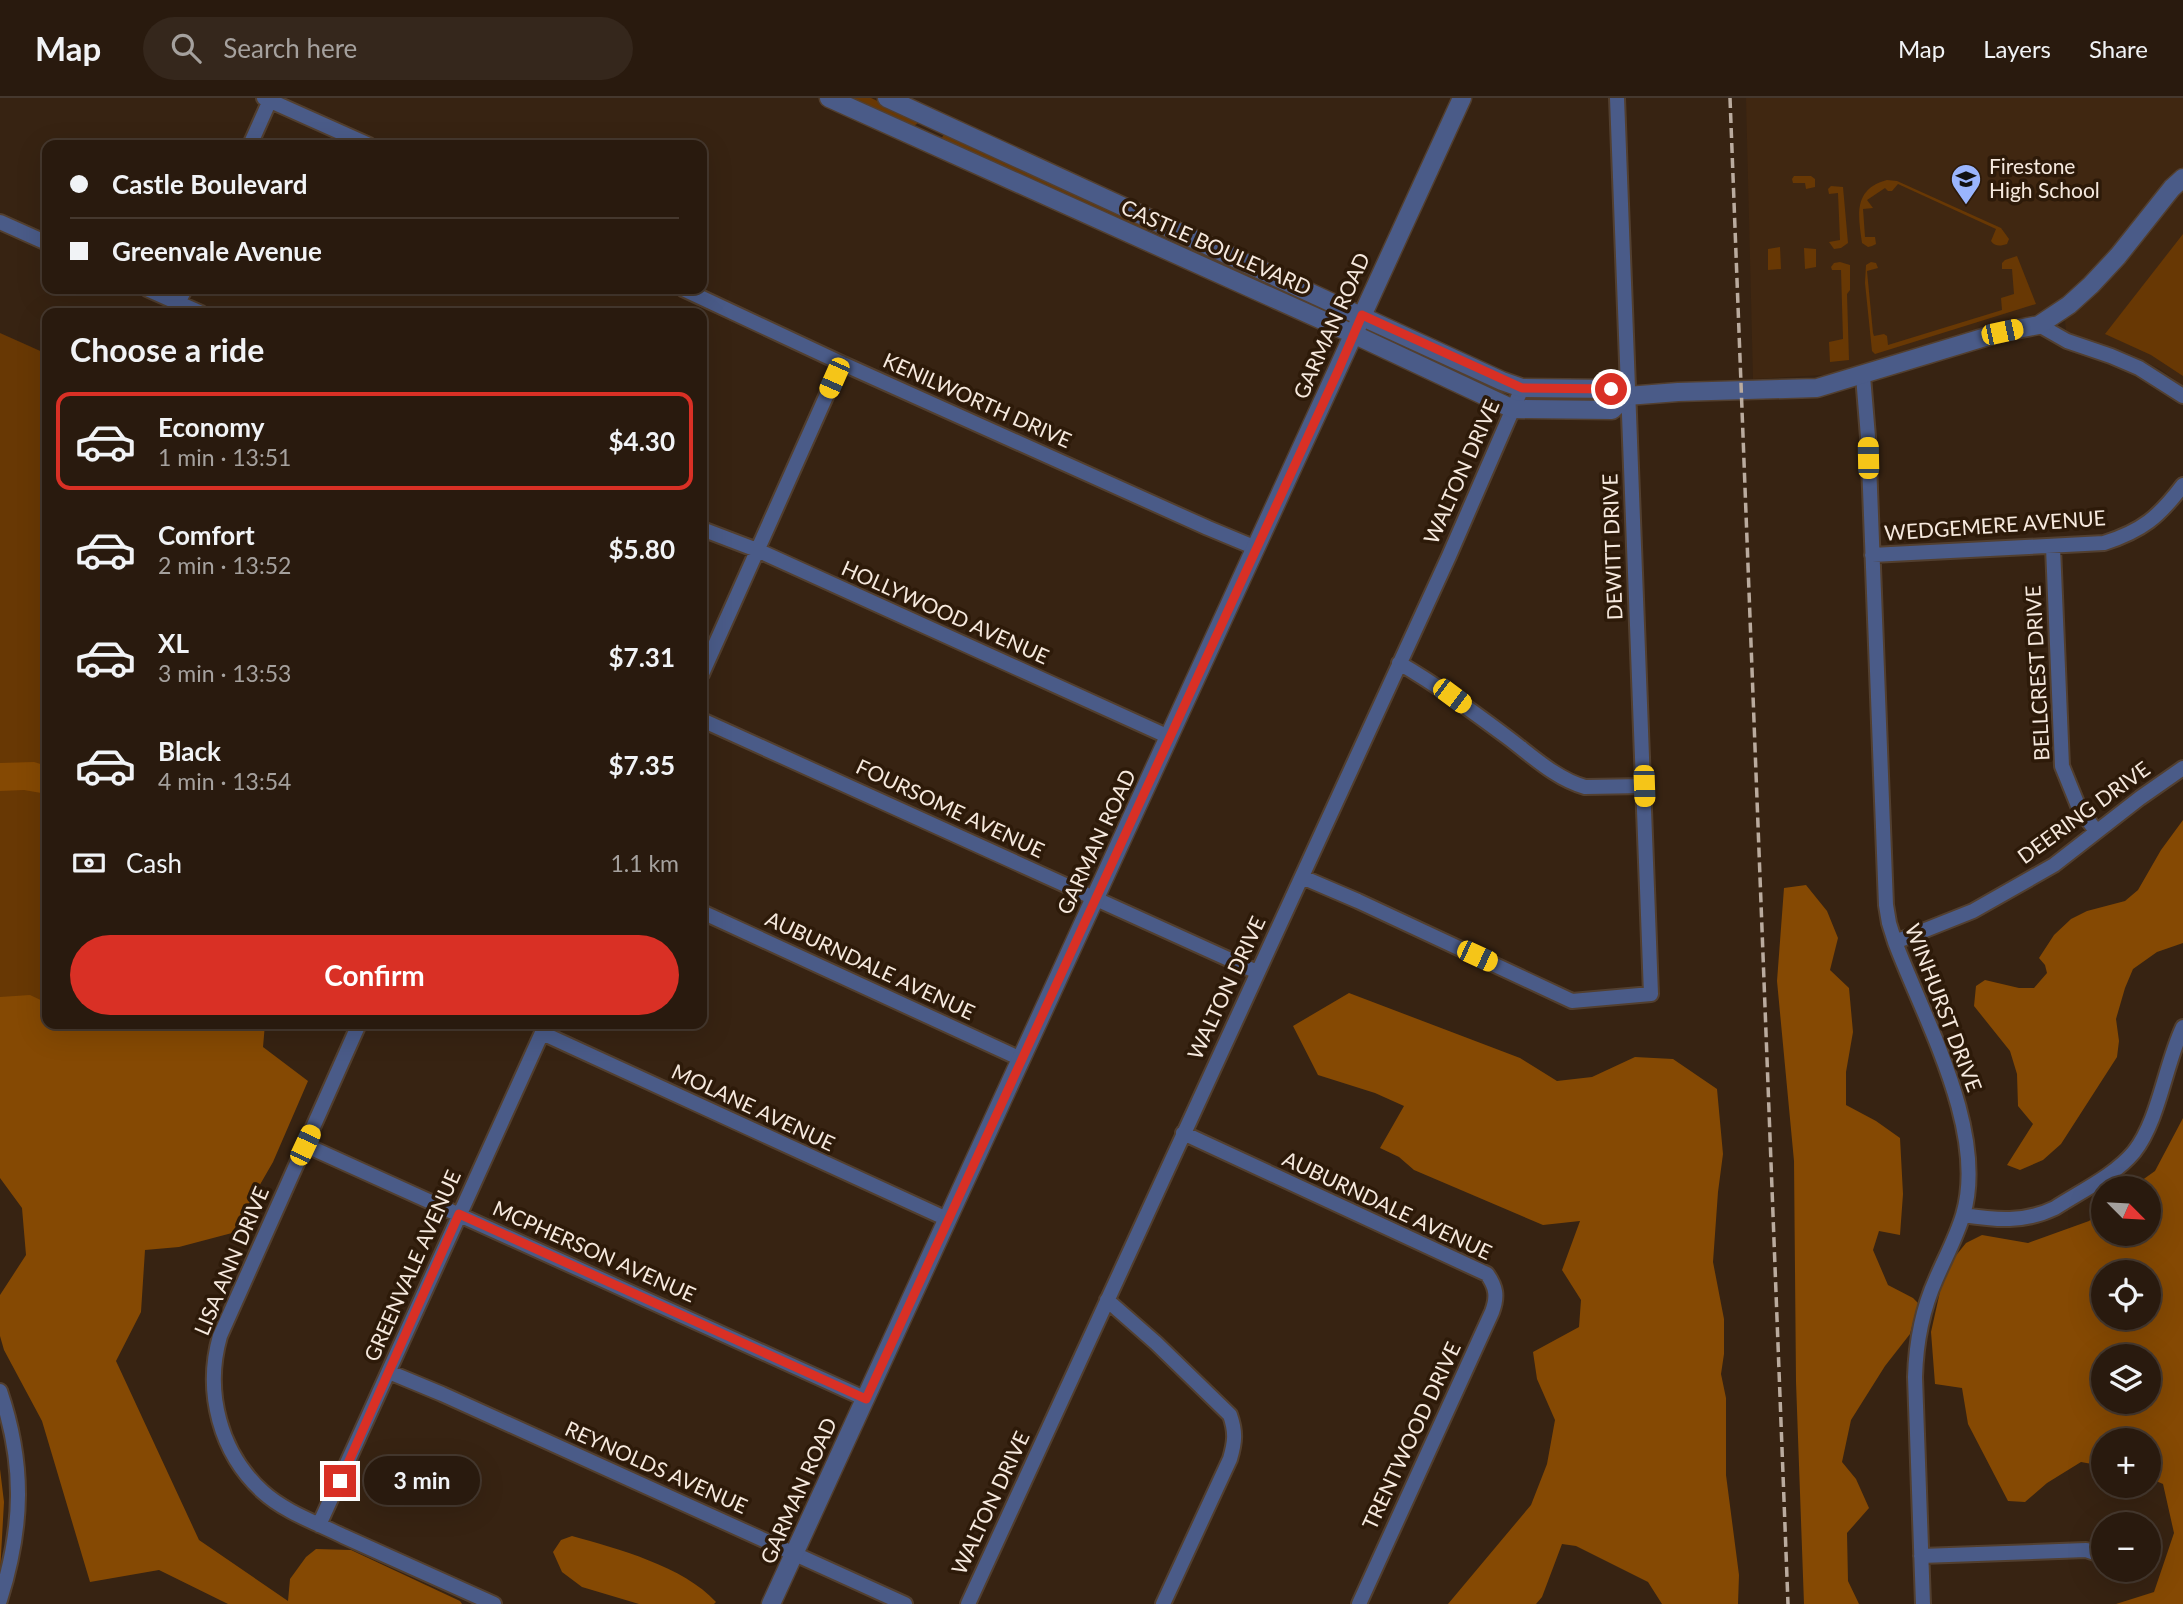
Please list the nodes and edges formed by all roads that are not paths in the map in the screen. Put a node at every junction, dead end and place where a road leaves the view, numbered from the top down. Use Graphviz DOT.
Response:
graph roads {
  1 [pos="829,98"];
  2 [pos="887,98"];
  3 [pos="1616,98"];
  4 [pos="268,99"];
  5 [pos="1459,99"];
  6 [pos="936,120"];
  7 [pos="252,140"];
  8 [pos="358,140"];
  9 [pos="926,142"];
  10 [pos="2183,178"];
  11 [pos="0,222"];
  12 [pos="1170,228"];
  13 [pos="42,241"];
  14 [pos="1161,248"];
  15 [pos="158,294"];
  16 [pos="182,294"];
  17 [pos="694,294"];
  18 [pos="178,303"];
  19 [pos="190,308"];
  20 [pos="1362,315"];
  21 [pos="2039,325"];
  22 [pos="1353,334"];
  23 [pos="841,363"];
  24 [pos="1863,376"];
  25 [pos="1522,388"];
  26 [pos="1627,396"];
  27 [pos="2183,396"];
  28 [pos="1513,409"];
  29 [pos="2183,485"];
  30 [pos="707,530"];
  31 [pos="2053,547"];
  32 [pos="1256,548"];
  33 [pos="757,550"];
  34 [pos="1872,555"];
  35 [pos="707,663"];
  36 [pos="1399,663"];
  37 [pos="707,722"];
  38 [pos="1169,737"];
  39 [pos="2183,768"];
  40 [pos="1644,786"];
  41 [pos="2096,831"];
  42 [pos="1302,877"];
  43 [pos="1096,898"];
  44 [pos="707,914"];
  45 [pos="1895,942"];
  46 [pos="1257,972"];
  47 [pos="2183,1027"];
  48 [pos="357,1029"];
  49 [pos="544,1029"];
  50 [pos="1021,1059"];
  51 [pos="1182,1133"];
  52 [pos="305,1145"];
  53 [pos="459,1214"];
  54 [pos="1963,1215"];
  55 [pos="947,1219"];
  56 [pos="1494,1285"];
  57 [pos="1107,1300"];
  58 [pos="389,1372"];
  59 [pos="0,1391"];
  60 [pos="866,1399"];
  61 [pos="319,1525"];
  62 [pos="2091,1552"];
  63 [pos="796,1553"];
  64 [pos="1921,1556"];
  65 [pos="0,1600"];
  66 [pos="494,1604"];
  67 [pos="771,1604"];
  68 [pos="905,1604"];
  69 [pos="968,1604"];
  70 [pos="1163,1604"];
  71 [pos="1359,1604"];
  72 [pos="1923,1604"];
  1 -- 9 [label="street, CASTLE BOULEVARD"];
  2 -- 6 [label="street, CASTLE BOULEVARD"];
  3 -- 26 [label="street, DEWITT DRIVE"];
  4 -- 7 [label="street"];
  4 -- 8 [label="street"];
  5 -- 20 [label="street, GARMAN ROAD"];
  6 -- 9 [label="street"];
  6 -- 12 [label="street, CASTLE BOULEVARD"];
  9 -- 14 [label="street, CASTLE BOULEVARD"];
  10 -- 21 [label="street"];
  11 -- 13 [label="street"];
  12 -- 14 [label="street"];
  12 -- 20 [label="street, CASTLE BOULEVARD"];
  14 -- 22 [label="street, CASTLE BOULEVARD"];
  15 -- 18 [label="street"];
  16 -- 18 [label="street"];
  17 -- 23 [label="street, KENILWORTH DRIVE"];
  18 -- 19 [label="street"];
  20 -- 22 [label="street, GARMAN ROAD"];
  20 -- 25 [label="street, CASTLE BOULEVARD"];
  21 -- 24 [label="street, CASTLE BOULEVARD"];
  21 -- 27 [label="street"];
  22 -- 28 [label="street, CASTLE BOULEVARD"];
  22 -- 32 [label="street, GARMAN ROAD"];
  23 -- 32 [label="street, KENILWORTH DRIVE"];
  23 -- 33 [label="street"];
  24 -- 26 [label="street, CASTLE BOULEVARD"];
  24 -- 34 [label="street, WINHURST DRIVE"];
  25 -- 26 [label="street, CASTLE BOULEVARD"];
  25 -- 28 [label="street, WALTON DRIVE"];
  26 -- 28 [label="street, CASTLE BOULEVARD"];
  26 -- 40 [label="street, DEWITT DRIVE"];
  28 -- 36 [label="street, WALTON DRIVE"];
  29 -- 31 [label="street, WEDGEMERE AVENUE"];
  30 -- 33 [label="street, HOLLYWOOD AVENUE"];
  31 -- 34 [label="street, WEDGEMERE AVENUE"];
  31 -- 41 [label="street, BELLCREST DRIVE"];
  32 -- 38 [label="street, GARMAN ROAD"];
  33 -- 35 [label="street"];
  33 -- 38 [label="street, HOLLYWOOD AVENUE"];
  34 -- 45 [label="street, WINHURST DRIVE"];
  36 -- 40 [label="street"];
  36 -- 42 [label="street, WALTON DRIVE"];
  37 -- 43 [label="street, FOURSOME AVENUE"];
  38 -- 43 [label="street, GARMAN ROAD"];
  39 -- 41 [label="street, DEERING DRIVE"];
  40 -- 42 [label="street, DEWITT DRIVE"];
  41 -- 45 [label="street, DEERING DRIVE"];
  42 -- 46 [label="street, WALTON DRIVE"];
  43 -- 46 [label="street, FOURSOME AVENUE"];
  43 -- 50 [label="street, GARMAN ROAD"];
  44 -- 50 [label="street, AUBURNDALE AVENUE"];
  45 -- 54 [label="street, WINHURST DRIVE"];
  46 -- 51 [label="street, WALTON DRIVE"];
  47 -- 54 [label="street"];
  48 -- 52 [label="street, LISA ANN DRIVE"];
  49 -- 53 [label="street, GREENVALE AVENUE"];
  49 -- 55 [label="street, MOLANE AVENUE"];
  50 -- 55 [label="street, GARMAN ROAD"];
  51 -- 56 [label="street, AUBURNDALE AVENUE"];
  51 -- 57 [label="street, WALTON DRIVE"];
  52 -- 53 [label="street, MCPHERSON AVENUE"];
  52 -- 61 [label="street, LISA ANN DRIVE"];
  53 -- 58 [label="street, GREENVALE AVENUE"];
  53 -- 60 [label="street, MCPHERSON AVENUE"];
  54 -- 64 [label="street, WINHURST DRIVE"];
  55 -- 60 [label="street, GARMAN ROAD"];
  56 -- 71 [label="street, TRENTWOOD DRIVE"];
  57 -- 69 [label="street, WALTON DRIVE"];
  57 -- 70 [label="street"];
  58 -- 61 [label="street, GREENVALE AVENUE"];
  58 -- 63 [label="street, REYNOLDS AVENUE"];
  59 -- 65 [label="street"];
  60 -- 63 [label="street, GARMAN ROAD"];
  61 -- 66 [label="street, LISA ANN DRIVE"];
  62 -- 64 [label="street"];
  63 -- 67 [label="street, GARMAN ROAD"];
  63 -- 68 [label="street, REYNOLDS AVENUE"];
  64 -- 72 [label="street, WINHURST DRIVE"];
}
